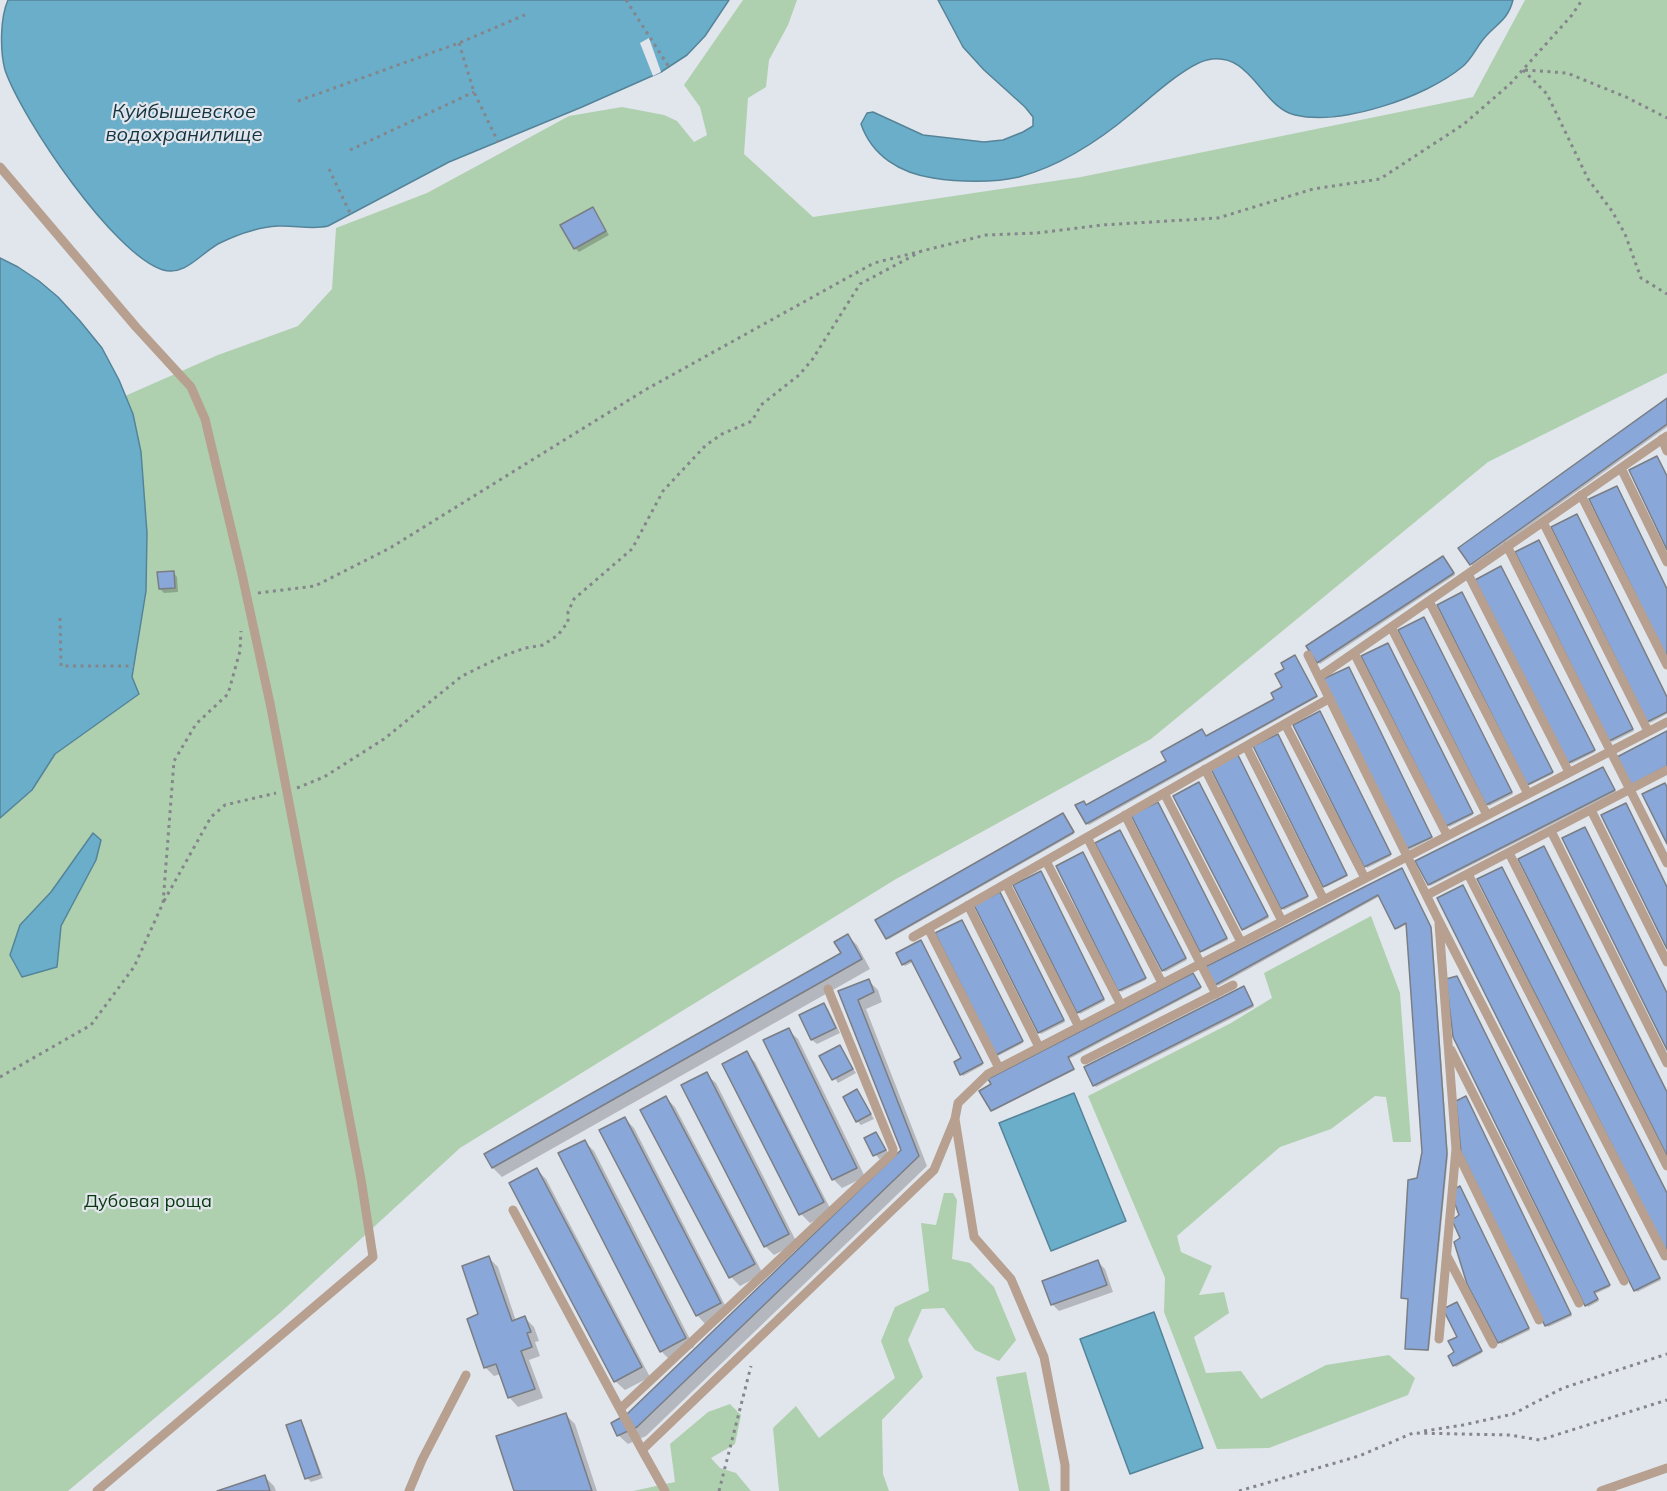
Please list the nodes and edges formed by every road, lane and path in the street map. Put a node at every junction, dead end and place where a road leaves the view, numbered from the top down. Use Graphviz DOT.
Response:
graph roads {
  1 [pos="626,0"];
  2 [pos="1582,0"];
  3 [pos="527,14"];
  4 [pos="459,43"];
  5 [pos="669,67"];
  6 [pos="1523,70"];
  7 [pos="474,93"];
  8 [pos="298,101"];
  9 [pos="1667,118"];
  10 [pos="498,142"];
  11 [pos="350,150"];
  12 [pos="0,167"];
  13 [pos="328,169"];
  14 [pos="351,215"];
  15 [pos="925,249"];
  16 [pos="1667,294"];
  17 [pos="1664,437"];
  18 [pos="1667,451"];
  19 [pos="1621,468"];
  20 [pos="1581,495"];
  21 [pos="1542,522"];
  22 [pos="1507,546"];
  23 [pos="1667,562"];
  24 [pos="1468,574"];
  25 [pos="247,595"];
  26 [pos="1429,601"];
  27 [pos="60,618"];
  28 [pos="1391,627"];
  29 [pos="241,628"];
  30 [pos="1354,653"];
  31 [pos="1308,655"];
  32 [pos="1667,664"];
  33 [pos="134,666"];
  34 [pos="1319,677"];
  35 [pos="1329,698"];
  36 [pos="1667,722"];
  37 [pos="1285,724"];
  38 [pos="1648,731"];
  39 [pos="1246,746"];
  40 [pos="1610,752"];
  41 [pos="1205,769"];
  42 [pos="1667,770"];
  43 [pos="1569,772"];
  44 [pos="1629,790"];
  45 [pos="287,792"];
  46 [pos="1164,793"];
  47 [pos="1527,794"];
  48 [pos="1591,810"];
  49 [pos="1125,815"];
  50 [pos="1487,815"];
  51 [pos="1551,831"];
  52 [pos="1447,835"];
  53 [pos="1087,837"];
  54 [pos="1509,853"];
  55 [pos="1408,856"];
  56 [pos="1046,861"];
  57 [pos="1667,863"];
  58 [pos="1468,874"];
  59 [pos="1365,878"];
  60 [pos="1006,884"];
  61 [pos="1427,895"];
  62 [pos="1324,900"];
  63 [pos="163,903"];
  64 [pos="968,905"];
  65 [pos="1438,919"];
  66 [pos="1282,921"];
  67 [pos="928,928"];
  68 [pos="913,936"];
  69 [pos="1241,942"];
  70 [pos="1667,962"];
  71 [pos="1201,963"];
  72 [pos="1162,983"];
  73 [pos="1233,985"];
  74 [pos="828,989"];
  75 [pos="1216,994"];
  76 [pos="1121,1005"];
  77 [pos="1079,1027"];
  78 [pos="1448,1045"];
  79 [pos="1039,1047"];
  80 [pos="1085,1060"];
  81 [pos="1667,1063"];
  82 [pos="999,1068"];
  83 [pos="0,1077"];
  84 [pos="956,1119"];
  85 [pos="1456,1149"];
  86 [pos="1667,1166"];
  87 [pos="513,1210"];
  88 [pos="1446,1255"];
  89 [pos="1665,1257"];
  90 [pos="1624,1281"];
  91 [pos="1580,1303"];
  92 [pos="1539,1320"];
  93 [pos="1439,1339"];
  94 [pos="1494,1344"];
  95 [pos="1667,1354"];
  96 [pos="751,1366"];
  97 [pos="466,1375"];
  98 [pos="1667,1400"];
  99 [pos="620,1409"];
  100 [pos="1413,1433"];
  101 [pos="642,1450"];
  102 [pos="1667,1468"];
  103 [pos="97,1491"];
  104 [pos="409,1491"];
  105 [pos="665,1491"];
  106 [pos="719,1491"];
  107 [pos="1065,1491"];
  108 [pos="1239,1491"];
  109 [pos="1601,1491"];
  1 -- 5 [label="path"];
  2 -- 6 [label="path"];
  3 -- 4 [label="path"];
  4 -- 7 [label="path"];
  4 -- 8 [label="path"];
  6 -- 9 [label="path"];
  6 -- 15 [label="path"];
  6 -- 16 [label="path"];
  7 -- 10 [label="path"];
  7 -- 11 [label="path"];
  12 -- 25 [label="lane"];
  13 -- 14 [label="path"];
  15 -- 25 [label="path"];
  15 -- 45 [label="path"];
  17 -- 18 [label="lane"];
  17 -- 19 [label="lane"];
  19 -- 20 [label="lane"];
  19 -- 23 [label="lane"];
  20 -- 21 [label="lane"];
  20 -- 32 [label="lane"];
  21 -- 22 [label="lane"];
  21 -- 38 [label="lane"];
  22 -- 24 [label="lane"];
  22 -- 40 [label="lane"];
  24 -- 26 [label="lane"];
  24 -- 43 [label="lane"];
  25 -- 45 [label="lane"];
  26 -- 28 [label="lane"];
  26 -- 47 [label="lane"];
  27 -- 33 [label="path"];
  28 -- 30 [label="lane"];
  28 -- 50 [label="lane"];
  29 -- 63 [label="path"];
  30 -- 34 [label="lane"];
  30 -- 52 [label="lane"];
  31 -- 34 [label="lane"];
  34 -- 35 [label="lane"];
  35 -- 37 [label="lane"];
  35 -- 55 [label="lane"];
  36 -- 38 [label="lane"];
  37 -- 39 [label="lane"];
  37 -- 59 [label="lane"];
  38 -- 40 [label="lane"];
  39 -- 41 [label="lane"];
  39 -- 62 [label="lane"];
  40 -- 43 [label="lane"];
  40 -- 44 [label="lane"];
  41 -- 46 [label="lane"];
  41 -- 66 [label="lane"];
  42 -- 44 [label="lane"];
  43 -- 47 [label="lane"];
  44 -- 48 [label="lane"];
  44 -- 57 [label="lane"];
  45 -- 63 [label="path"];
  45 -- 103 [label="lane"];
  46 -- 49 [label="lane"];
  46 -- 69 [label="lane"];
  47 -- 50 [label="lane"];
  48 -- 51 [label="lane"];
  48 -- 70 [label="lane"];
  49 -- 53 [label="lane"];
  49 -- 71 [label="lane"];
  50 -- 52 [label="lane"];
  51 -- 54 [label="lane"];
  51 -- 81 [label="lane"];
  52 -- 55 [label="lane"];
  53 -- 56 [label="lane"];
  53 -- 72 [label="lane"];
  54 -- 58 [label="lane"];
  54 -- 86 [label="lane"];
  55 -- 59 [label="lane"];
  55 -- 61 [label="lane"];
  56 -- 60 [label="lane"];
  56 -- 76 [label="lane"];
  58 -- 61 [label="lane"];
  58 -- 89 [label="lane"];
  59 -- 62 [label="lane"];
  60 -- 64 [label="lane"];
  60 -- 77 [label="lane"];
  61 -- 65 [label="lane"];
  62 -- 66 [label="lane"];
  63 -- 83 [label="path"];
  64 -- 67 [label="lane"];
  64 -- 79 [label="lane"];
  65 -- 78 [label="lane"];
  65 -- 90 [label="lane"];
  66 -- 69 [label="lane"];
  67 -- 68 [label="lane"];
  67 -- 82 [label="lane"];
  69 -- 71 [label="lane"];
  71 -- 72 [label="lane"];
  71 -- 75 [label="lane"];
  72 -- 76 [label="lane"];
  73 -- 75 [label="lane"];
  74 -- 99 [label="lane"];
  75 -- 80 [label="lane"];
  76 -- 77 [label="lane"];
  77 -- 79 [label="lane"];
  78 -- 85 [label="lane"];
  78 -- 91 [label="lane"];
  79 -- 82 [label="lane"];
  82 -- 84 [label="lane"];
  84 -- 101 [label="lane"];
  84 -- 107 [label="lane"];
  85 -- 88 [label="lane"];
  85 -- 92 [label="lane"];
  87 -- 99 [label="lane"];
  88 -- 93 [label="lane"];
  88 -- 94 [label="lane"];
  95 -- 100 [label="path"];
  96 -- 106 [label="path"];
  97 -- 104 [label="lane"];
  98 -- 100 [label="path"];
  99 -- 101 [label="lane"];
  100 -- 108 [label="path"];
  101 -- 105 [label="lane"];
  102 -- 109 [label="lane"];
}
